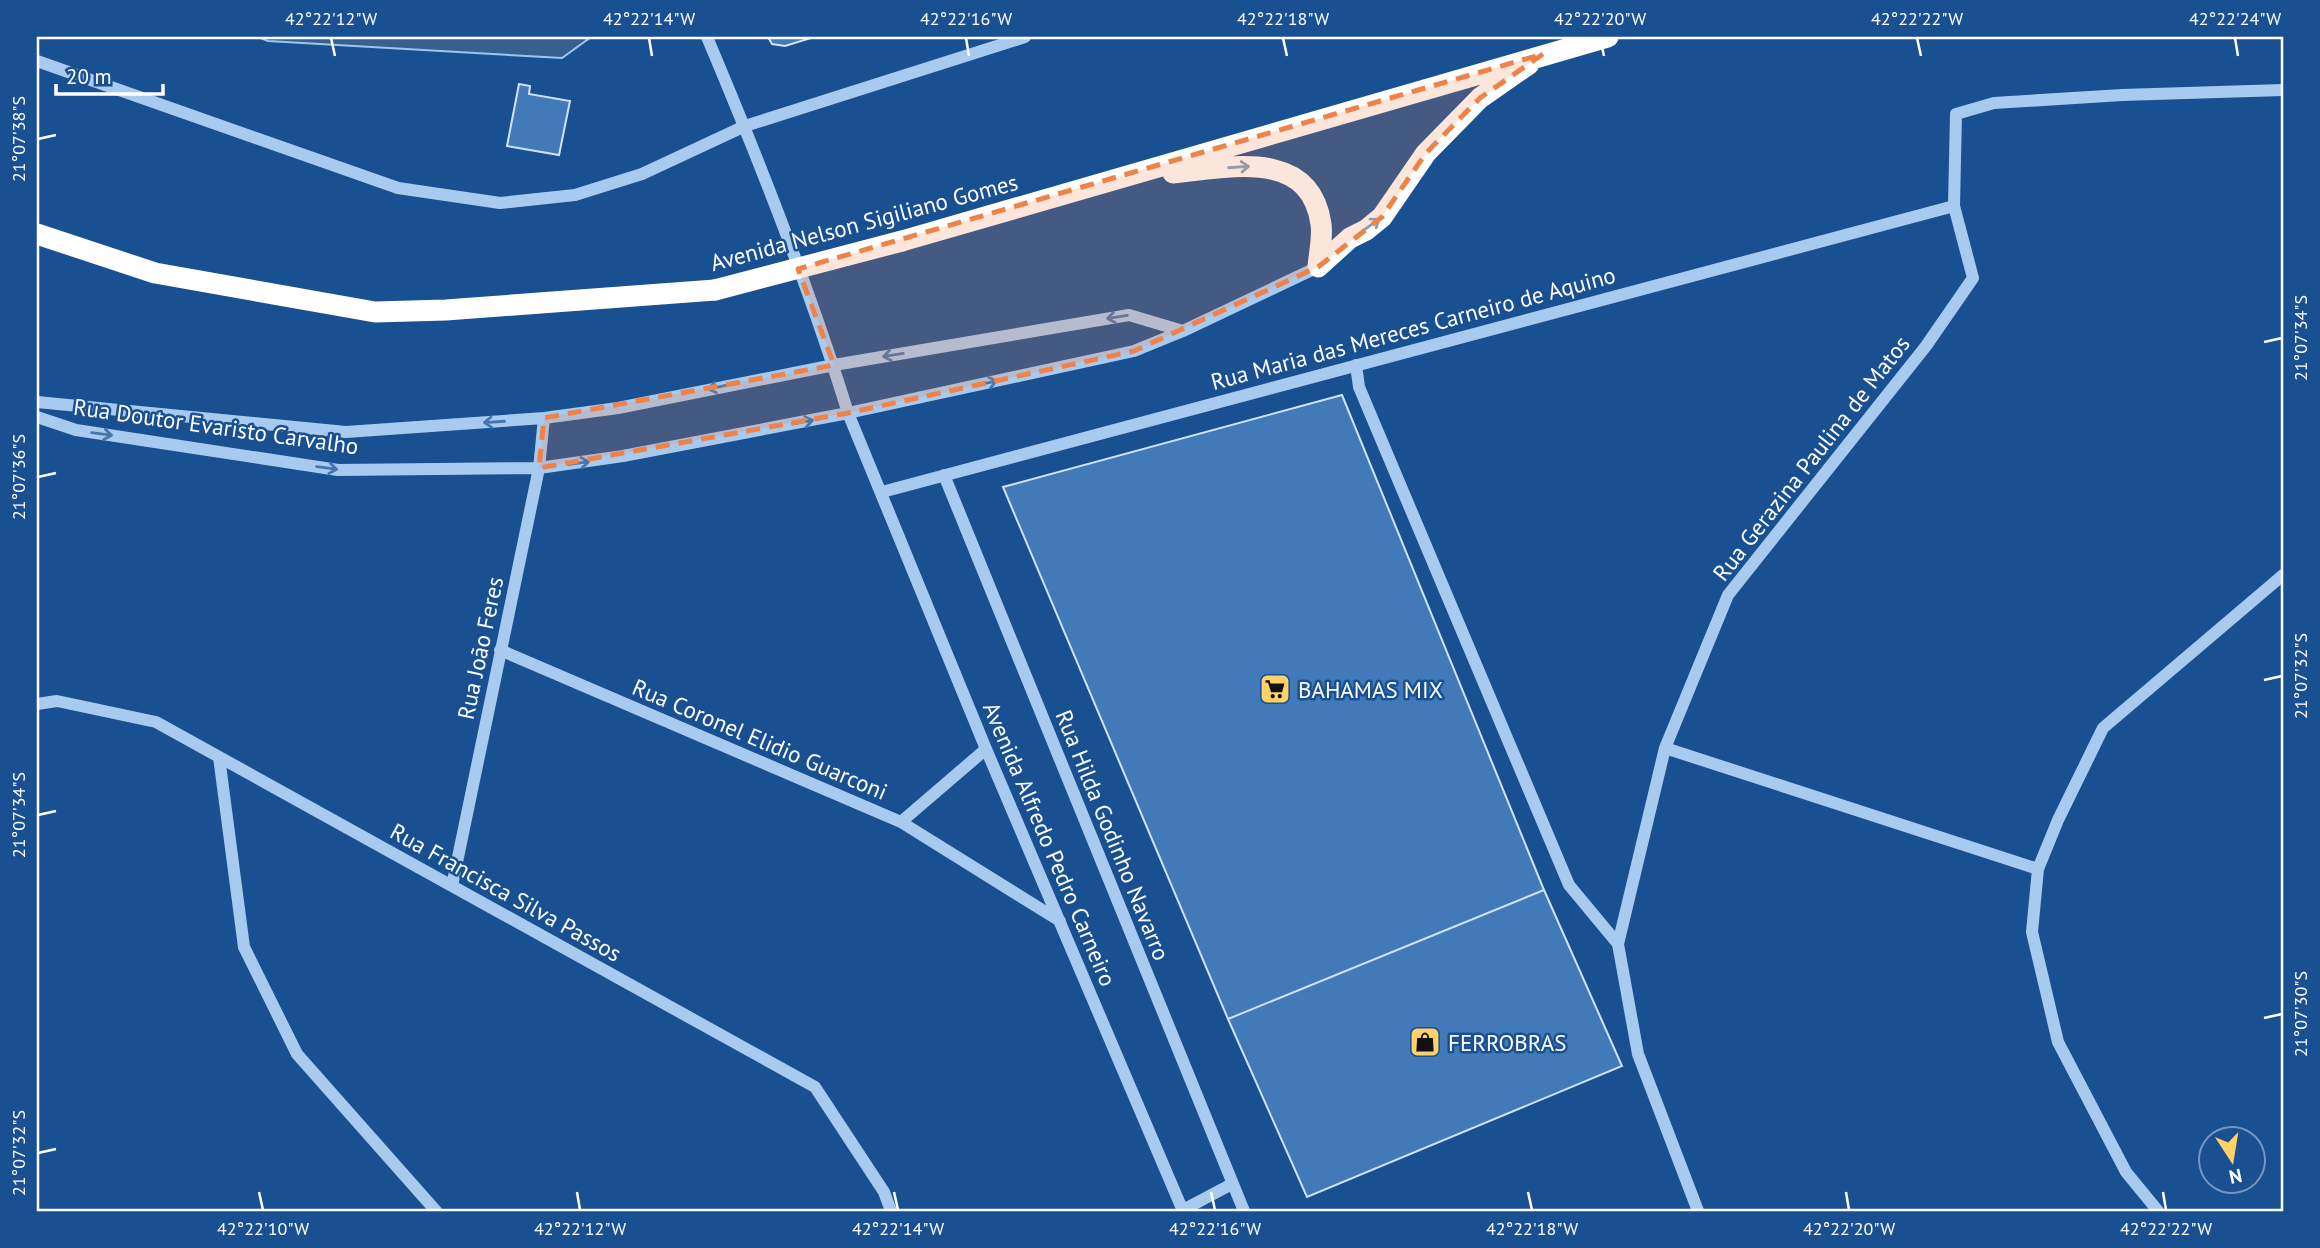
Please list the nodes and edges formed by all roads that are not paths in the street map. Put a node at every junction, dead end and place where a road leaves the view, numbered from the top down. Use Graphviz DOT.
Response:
graph roads {
  1 [pos="707,37"];
  2 [pos="1025,37"];
  3 [pos="1608,37"];
  4 [pos="1544,54"];
  5 [pos="37,61"];
  6 [pos="2283,90"];
  7 [pos="745,126"];
  8 [pos="1122,179"];
  9 [pos="1954,206"];
  10 [pos="37,234"];
  11 [pos="1318,267"];
  12 [pos="1183,331"];
  13 [pos="834,365"];
  14 [pos="1356,365"];
  15 [pos="37,402"];
  16 [pos="848,413"];
  17 [pos="37,417"];
  18 [pos="544,418"];
  19 [pos="539,468"];
  20 [pos="944,475"];
  21 [pos="882,492"];
  22 [pos="2283,575"];
  23 [pos="500,650"];
  24 [pos="37,704"];
  25 [pos="1665,748"];
  26 [pos="986,749"];
  27 [pos="219,757"];
  28 [pos="901,822"];
  29 [pos="2038,869"];
  30 [pos="452,886"];
  31 [pos="1060,921"];
  32 [pos="1618,944"];
  33 [pos="1232,1184"];
  34 [pos="436,1211"];
  35 [pos="891,1211"];
  36 [pos="1182,1211"];
  37 [pos="1244,1211"];
  38 [pos="1698,1211"];
  39 [pos="2158,1211"];
  1 -- 7 [label="street, Avenida Alfredo Pedro Carneiro"];
  2 -- 7 [label="street"];
  3 -- 4 [label="highway, Avenida Nelson Sigiliano Gomes"];
  4 -- 8 [label="highway, Avenida Nelson Sigiliano Gomes"];
  11 -- 4 [label="highway, one-way"];
  5 -- 7 [label="street"];
  6 -- 9 [label="street"];
  7 -- 13 [label="street, Avenida Alfredo Pedro Carneiro"];
  8 -- 10 [label="highway, Avenida Nelson Sigiliano Gomes, bridge"];
  8 -- 11 [label="highway, one-way"];
  9 -- 14 [label="street, Rua Maria das Mereces Carneiro de Aquino"];
  9 -- 25 [label="street, Rua Gerazina Paulina de Matos"];
  11 -- 12 [label="street, Rua Doutor Evaristo Carvalho"];
  12 -- 13 [label="street, Rua Doutor Evaristo Carvalho, one-way"];
  16 -- 12 [label="street, Rua Doutor Evaristo Carvalho, one-way"];
  13 -- 16 [label="street, Avenida Alfredo Pedro Carneiro"];
  13 -- 18 [label="street, Rua Doutor Evaristo Carvalho, one-way"];
  14 -- 20 [label="street, Rua Maria das Mereces Carneiro de Aquino"];
  14 -- 32 [label="street"];
  18 -- 15 [label="street, Rua Doutor Evaristo Carvalho, one-way"];
  19 -- 16 [label="street, Rua Doutor Evaristo Carvalho, one-way"];
  16 -- 21 [label="street, Avenida Alfredo Pedro Carneiro"];
  17 -- 19 [label="street, Rua Doutor Evaristo Carvalho, one-way"];
  18 -- 19 [label="street, Rua João Feres"];
  19 -- 23 [label="street, Rua João Feres"];
  20 -- 21 [label="street, Rua Maria das Mereces Carneiro de Aquino"];
  20 -- 33 [label="street, Rua Hilda Godinho Navarro"];
  21 -- 26 [label="street, Avenida Alfredo Pedro Carneiro"];
  22 -- 29 [label="street"];
  23 -- 28 [label="street, Rua Coronel Elidio Guarconi"];
  23 -- 30 [label="street, Rua João Feres"];
  24 -- 27 [label="street, Rua Francisca Silva Passos"];
  25 -- 29 [label="street"];
  25 -- 32 [label="street, Rua Gerazina Paulina de Matos"];
  26 -- 28 [label="street, Rua Coronel Elidio Guarconi"];
  26 -- 31 [label="street, Avenida Alfredo Pedro Carneiro"];
  27 -- 30 [label="street, Rua Francisca Silva Passos"];
  27 -- 34 [label="street"];
  28 -- 31 [label="street"];
  29 -- 39 [label="street"];
  30 -- 35 [label="street, Rua Francisca Silva Passos"];
  31 -- 36 [label="street, Avenida Alfredo Pedro Carneiro"];
  32 -- 38 [label="street"];
  33 -- 36 [label="street"];
  33 -- 37 [label="street, Rua Hilda Godinho Navarro"];
}
